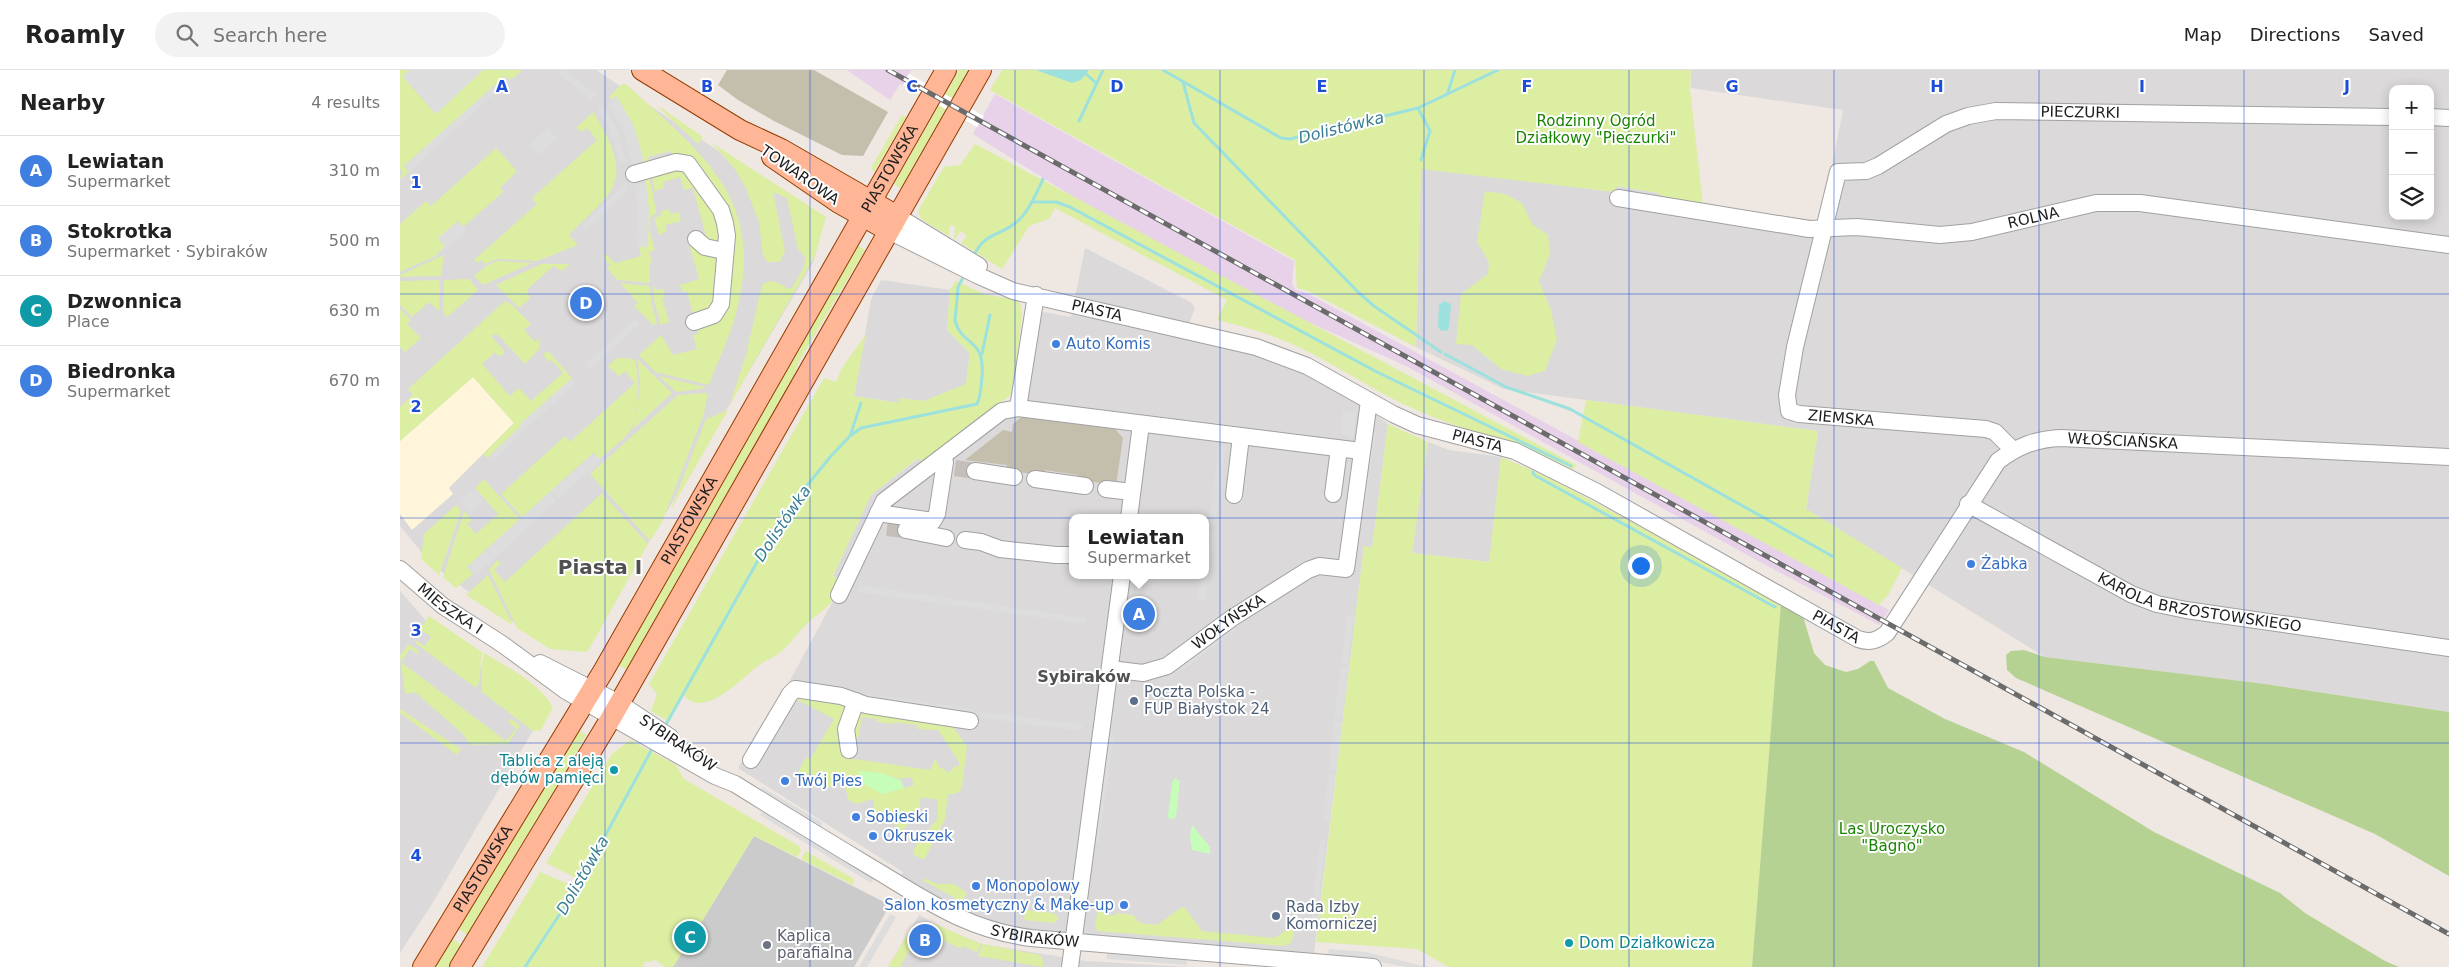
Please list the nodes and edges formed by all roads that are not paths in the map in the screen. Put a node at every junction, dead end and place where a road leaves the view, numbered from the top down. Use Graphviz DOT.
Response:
graph roads {
  1 [pos="642,70"];
  2 [pos="946,70"];
  3 [pos="981,70"];
  4 [pos="2389,117"];
  5 [pos="2434,117"];
  6 [pos="2449,118"];
  7 [pos="634,174"];
  8 [pos="1618,198"];
  9 [pos="867,208"];
  10 [pos="893,224"];
  11 [pos="1826,228"];
  12 [pos="696,239"];
  13 [pos="2449,245"];
  14 [pos="724,251"];
  15 [pos="1035,295"];
  16 [pos="694,322"];
  17 [pos="1369,401"];
  18 [pos="1018,408"];
  19 [pos="1141,424"];
  20 [pos="1241,442"];
  21 [pos="1339,449"];
  22 [pos="2013,450"];
  23 [pos="1267,451"];
  24 [pos="1361,451"];
  25 [pos="2449,457"];
  26 [pos="948,462"];
  27 [pos="975,472"];
  28 [pos="1014,476"];
  29 [pos="1034,479"];
  30 [pos="1085,486"];
  31 [pos="1331,487"];
  32 [pos="1106,489"];
  33 [pos="1132,492"];
  34 [pos="1234,495"];
  35 [pos="1968,504"];
  36 [pos="1129,514"];
  37 [pos="879,522"];
  38 [pos="906,530"];
  39 [pos="946,538"];
  40 [pos="965,540"];
  41 [pos="1069,555"];
  42 [pos="400,569"];
  43 [pos="1121,579"];
  44 [pos="839,595"];
  45 [pos="1892,626"];
  46 [pos="2449,648"];
  47 [pos="1110,669"];
  48 [pos="588,696"];
  49 [pos="856,701"];
  50 [pos="615,711"];
  51 [pos="970,721"];
  52 [pos="849,750"];
  53 [pos="751,760"];
  54 [pos="1075,942"];
  55 [pos="1225,961"];
  56 [pos="423,967"];
  57 [pos="460,967"];
  58 [pos="1070,967"];
  59 [pos="1366,967"];
  1 -- 9 [label="main road, TOWAROWA"];
  2 -- 9 [label="main road, PIASTOWSKA"];
  3 -- 10 [label="main road, PIASTOWSKA"];
  4 -- 11 [label="street, PIECZURKI"];
  5 -- 6 [label="street"];
  7 -- 14 [label="street"];
  8 -- 11 [label="street, ROLNA"];
  9 -- 10 [label="main road, TOWAROWA"];
  9 -- 48 [label="main road, PIASTOWSKA"];
  10 -- 15 [label="street, PIASTA"];
  10 -- 50 [label="main road, PIASTOWSKA"];
  11 -- 13 [label="street, ROLNA"];
  11 -- 22 [label="street, ZIEMSKA"];
  12 -- 14 [label="street"];
  14 -- 16 [label="street"];
  15 -- 17 [label="street, PIASTA"];
  15 -- 18 [label="street"];
  17 -- 24 [label="street"];
  17 -- 45 [label="street, PIASTA"];
  18 -- 19 [label="street"];
  18 -- 26 [label="street"];
  19 -- 20 [label="street"];
  19 -- 33 [label="street"];
  20 -- 21 [label="street"];
  20 -- 23 [label="street"];
  20 -- 34 [label="street"];
  21 -- 24 [label="street"];
  21 -- 31 [label="street"];
  22 -- 25 [label="street, WŁOŚCIAŃSKA"];
  22 -- 35 [label="street, WŁOŚCIAŃSKA"];
  24 -- 47 [label="street, WOŁYŃSKA"];
  26 -- 37 [label="street"];
  26 -- 37 [label="street"];
  27 -- 28 [label="street"];
  29 -- 30 [label="street"];
  32 -- 33 [label="street"];
  33 -- 36 [label="street"];
  35 -- 45 [label="street, WŁOŚCIAŃSKA"];
  35 -- 46 [label="street, KAROLA BRZOSTOWSKIEGO"];
  37 -- 44 [label="street"];
  38 -- 39 [label="street"];
  40 -- 41 [label="street"];
  42 -- 48 [label="street, MIESZKA I"];
  43 -- 47 [label="street"];
  47 -- 54 [label="street"];
  48 -- 50 [label="street, SYBIRAKÓW"];
  48 -- 56 [label="main road, PIASTOWSKA"];
  49 -- 51 [label="street"];
  49 -- 52 [label="street"];
  49 -- 53 [label="street"];
  50 -- 54 [label="street, SYBIRAKÓW"];
  50 -- 57 [label="main road, PIASTOWSKA"];
  54 -- 55 [label="street, SYBIRAKÓW"];
  54 -- 58 [label="street"];
  55 -- 59 [label="street, SYBIRAKÓW"];
}
